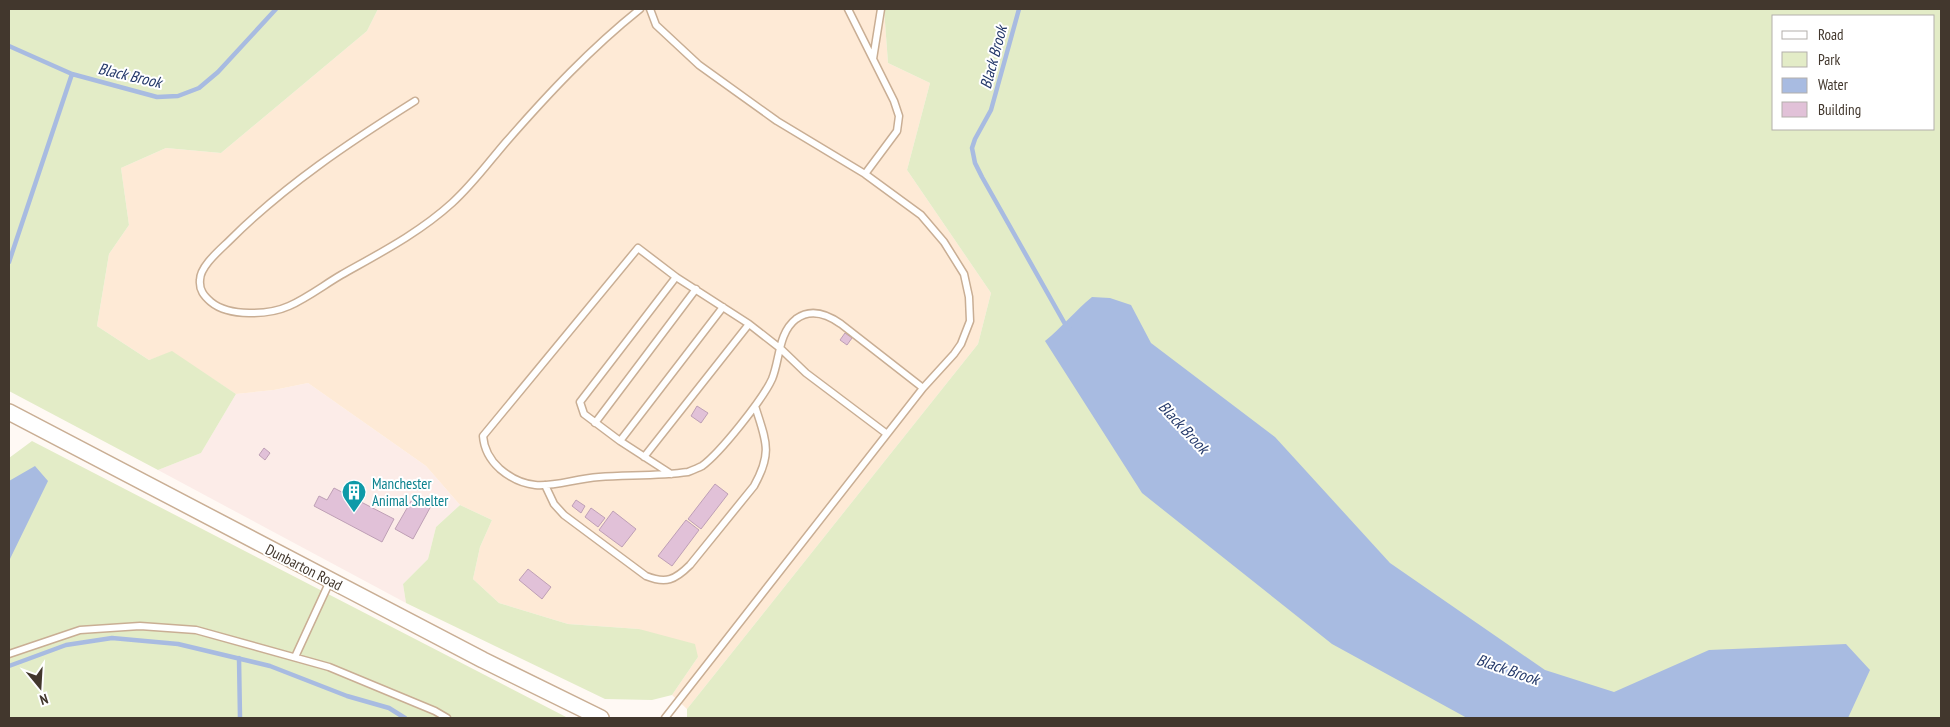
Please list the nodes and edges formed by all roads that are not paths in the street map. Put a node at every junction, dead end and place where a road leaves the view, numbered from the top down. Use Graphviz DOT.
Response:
graph roads {
  1 [pos="640,9"];
  2 [pos="650,9"];
  3 [pos="848,9"];
  4 [pos="880,9"];
  5 [pos="873,59"];
  6 [pos="415,101"];
  7 [pos="866,174"];
  8 [pos="676,277"];
  9 [pos="696,289"];
  10 [pos="723,307"];
  11 [pos="748,324"];
  12 [pos="781,349"];
  13 [pos="923,388"];
  14 [pos="755,406"];
  15 [pos="9,412"];
  16 [pos="595,422"];
  17 [pos="887,434"];
  18 [pos="620,441"];
  19 [pos="644,457"];
  20 [pos="671,474"];
  21 [pos="545,486"];
  22 [pos="330,580"];
  23 [pos="9,654"];
  24 [pos="295,658"];
  25 [pos="447,718"];
  26 [pos="601,718"];
  27 [pos="665,718"];
  1 -- 6 [label="lane"];
  2 -- 7 [label="lane"];
  3 -- 5 [label="lane"];
  4 -- 5 [label="lane"];
  5 -- 7 [label="lane"];
  7 -- 13 [label="lane"];
  8 -- 9 [label="lane"];
  8 -- 16 [label="lane"];
  8 -- 21 [label="lane"];
  9 -- 10 [label="lane"];
  9 -- 16 [label="lane"];
  10 -- 11 [label="lane"];
  10 -- 18 [label="lane"];
  11 -- 12 [label="lane"];
  11 -- 19 [label="lane"];
  12 -- 13 [label="lane"];
  12 -- 14 [label="lane"];
  12 -- 17 [label="lane"];
  13 -- 17 [label="lane"];
  14 -- 20 [label="lane"];
  14 -- 21 [label="lane"];
  15 -- 22 [label="street, Dunbarton Road"];
  16 -- 18 [label="lane"];
  17 -- 27 [label="lane"];
  18 -- 19 [label="lane"];
  19 -- 20 [label="lane"];
  20 -- 21 [label="lane"];
  22 -- 24 [label="lane"];
  22 -- 26 [label="street, Dunbarton Road"];
  23 -- 24 [label="lane"];
  24 -- 25 [label="lane"];
}
